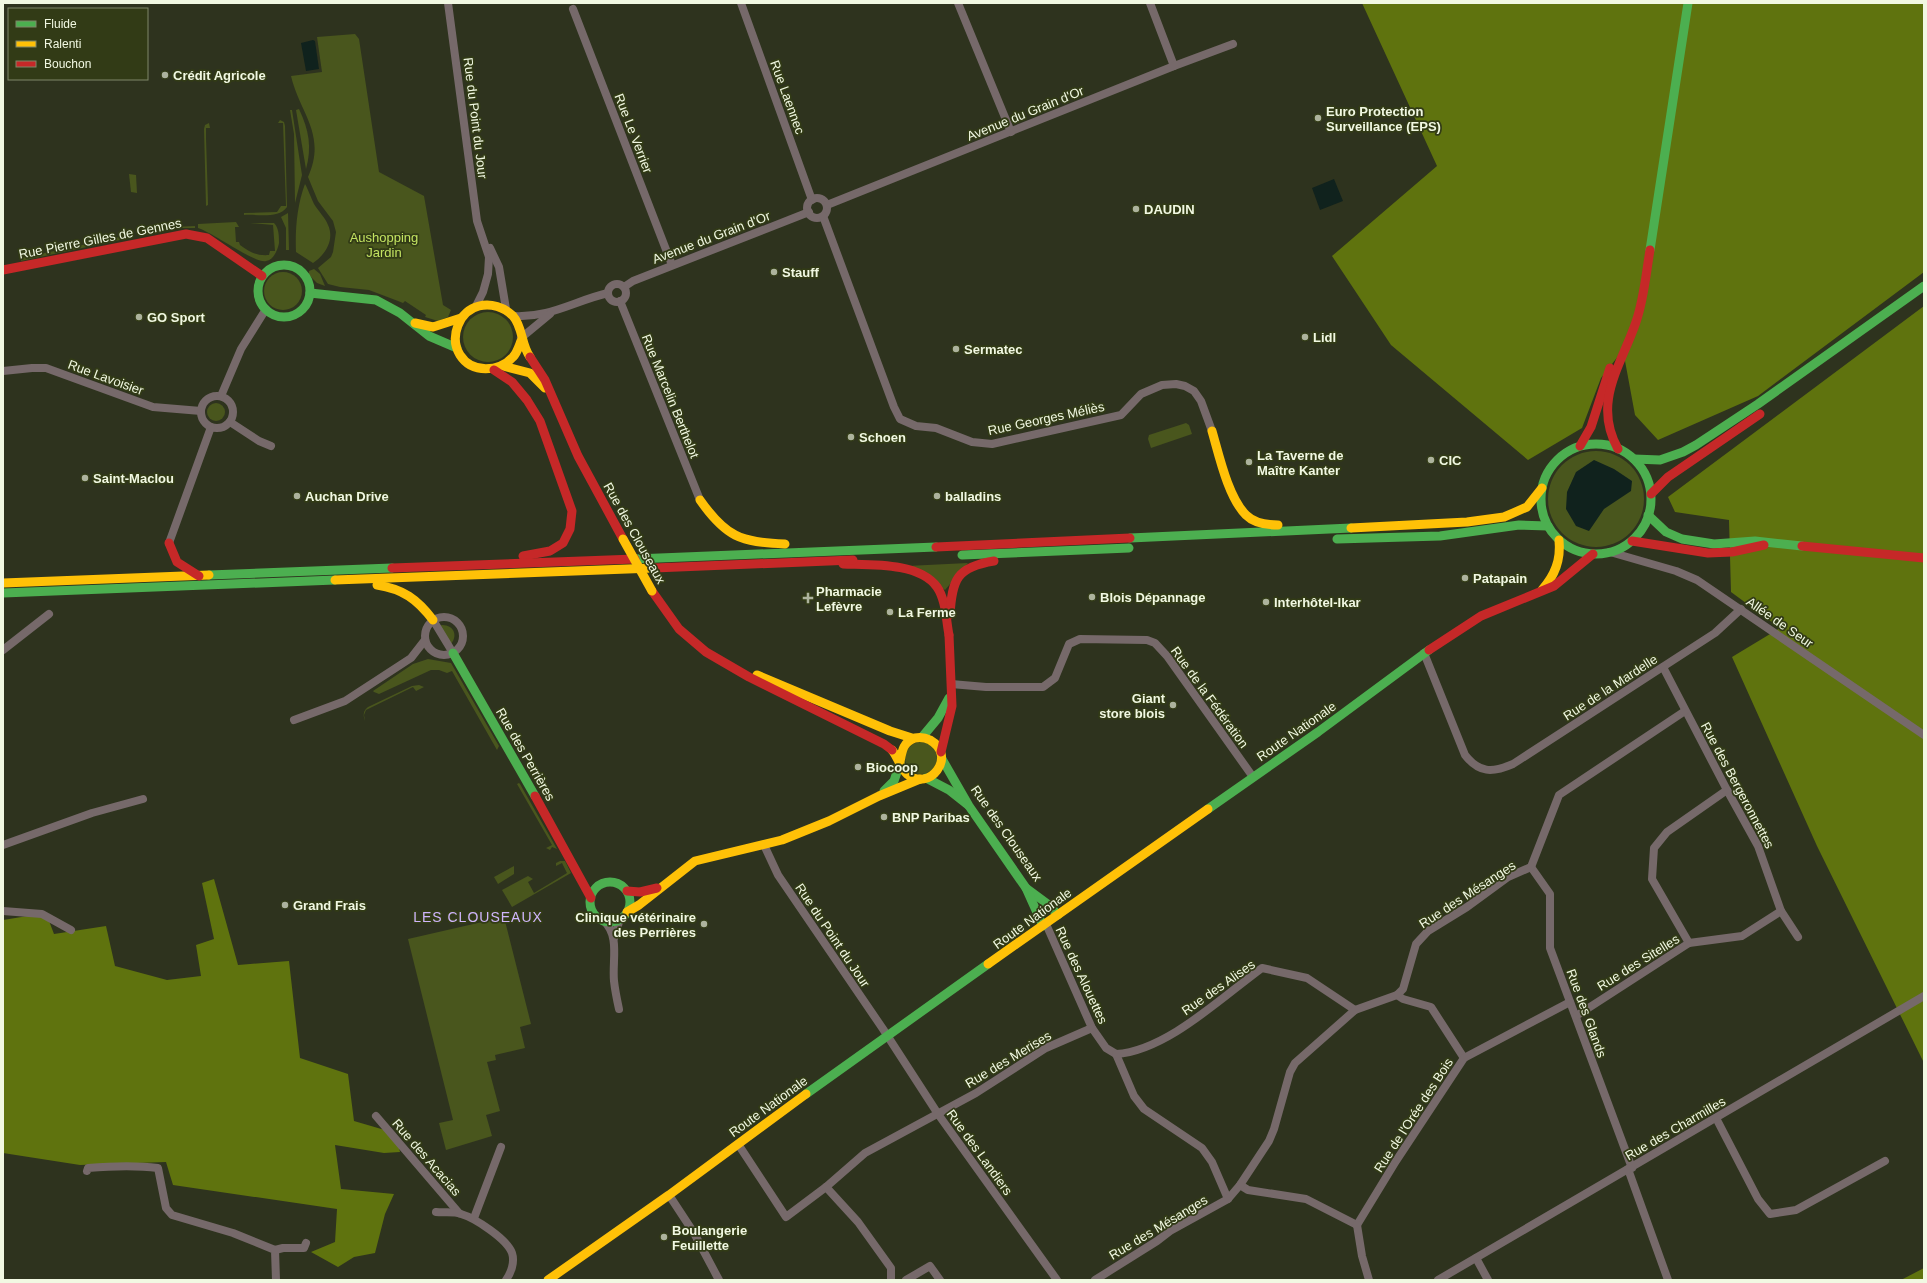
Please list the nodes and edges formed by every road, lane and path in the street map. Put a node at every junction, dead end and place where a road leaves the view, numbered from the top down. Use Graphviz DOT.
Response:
graph roads {
  1 [pos="448,3"];
  2 [pos="741,3"];
  3 [pos="958,3"];
  4 [pos="1150,3"];
  5 [pos="1688,3"];
  6 [pos="572,9"];
  7 [pos="1233,44"];
  8 [pos="1174,66"];
  9 [pos="1011,132"];
  10 [pos="812,200"];
  11 [pos="827,205"];
  12 [pos="808,212"];
  13 [pos="823,216"];
  14 [pos="482,236"];
  15 [pos="672,265"];
  16 [pos="3,270"];
  17 [pos="262,276"];
  18 [pos="1924,286"];
  19 [pos="624,287"];
  20 [pos="310,293"];
  21 [pos="608,293"];
  22 [pos="1924,297"];
  23 [pos="620,301"];
  24 [pos="476,306"];
  25 [pos="266,309"];
  26 [pos="506,309"];
  27 [pos="550,313"];
  28 [pos="514,316"];
  29 [pos="460,318"];
  30 [pos="408,319"];
  31 [pos="521,340"];
  32 [pos="457,348"];
  33 [pos="1623,350"];
  34 [pos="499,368"];
  35 [pos="3,371"];
  36 [pos="1797,388"];
  37 [pos="221,396"];
  38 [pos="552,398"];
  39 [pos="201,410"];
  40 [pos="1767,410"];
  41 [pos="230,422"];
  42 [pos="211,427"];
  43 [pos="1212,431"];
  44 [pos="271,446"];
  45 [pos="1580,446"];
  46 [pos="1618,449"];
  47 [pos="1634,459"];
  48 [pos="1542,488"];
  49 [pos="1651,494"];
  50 [pos="700,500"];
  51 [pos="1648,515"];
  52 [pos="1548,526"];
  53 [pos="1319,530"];
  54 [pos="1331,539"];
  55 [pos="1559,540"];
  56 [pos="1632,541"];
  57 [pos="169,543"];
  58 [pos="1771,543"];
  59 [pos="1140,547"];
  60 [pos="865,549"];
  61 [pos="1032,552"];
  62 [pos="1610,552"];
  63 [pos="1593,554"];
  64 [pos="1924,558"];
  65 [pos="772,563"];
  66 [pos="503,564"];
  67 [pos="199,576"];
  68 [pos="314,581"];
  69 [pos="3,584"];
  70 [pos="1540,592"];
  71 [pos="3,594"];
  72 [pos="1741,609"];
  73 [pos="49,614"];
  74 [pos="433,620"];
  75 [pos="949,635"];
  76 [pos="425,640"];
  77 [pos="3,650"];
  78 [pos="433,652"];
  79 [pos="453,653"];
  80 [pos="1424,653"];
  81 [pos="411,658"];
  82 [pos="721,661"];
  83 [pos="1663,667"];
  84 [pos="951,688"];
  85 [pos="824,698"];
  86 [pos="813,699"];
  87 [pos="808,707"];
  88 [pos="1685,711"];
  89 [pos="294,720"];
  90 [pos="1924,735"];
  91 [pos="923,736"];
  92 [pos="912,738"];
  93 [pos="942,755"];
  94 [pos="900,762"];
  95 [pos="1253,777"];
  96 [pos="923,779"];
  97 [pos="1727,790"];
  98 [pos="879,796"];
  99 [pos="143,800"];
  100 [pos="969,806"];
  101 [pos="3,845"];
  102 [pos="764,845"];
  103 [pos="1531,867"];
  104 [pos="576,868"];
  105 [pos="601,884"];
  106 [pos="660,887"];
  107 [pos="1026,888"];
  108 [pos="627,891"];
  109 [pos="591,898"];
  110 [pos="3,911"];
  111 [pos="1781,911"];
  112 [pos="627,912"];
  113 [pos="1058,915"];
  114 [pos="620,919"];
  115 [pos="604,921"];
  116 [pos="1044,925"];
  117 [pos="71,930"];
  118 [pos="1798,937"];
  119 [pos="614,939"];
  120 [pos="1689,943"];
  121 [pos="1397,995"];
  122 [pos="1924,996"];
  123 [pos="1570,1002"];
  124 [pos="619,1009"];
  125 [pos="1355,1010"];
  126 [pos="1576,1016"];
  127 [pos="1092,1028"];
  128 [pos="888,1036"];
  129 [pos="1116,1054"];
  130 [pos="1464,1058"];
  131 [pos="938,1114"];
  132 [pos="376,1116"];
  133 [pos="1716,1118"];
  134 [pos="738,1144"];
  135 [pos="501,1147"];
  136 [pos="1885,1161"];
  137 [pos="1630,1168"];
  138 [pos="87,1171"];
  139 [pos="1240,1185"];
  140 [pos="826,1187"];
  141 [pos="669,1195"];
  142 [pos="1228,1199"];
  143 [pos="436,1212"];
  144 [pos="460,1213"];
  145 [pos="474,1218"];
  146 [pos="1356,1225"];
  147 [pos="306,1243"];
  148 [pos="274,1250"];
  149 [pos="1476,1258"];
  150 [pos="276,1280"];
  151 [pos="506,1280"];
  152 [pos="548,1280"];
  153 [pos="719,1280"];
  154 [pos="891,1280"];
  155 [pos="906,1280"];
  156 [pos="940,1280"];
  157 [pos="1057,1280"];
  158 [pos="1095,1280"];
  159 [pos="1369,1280"];
  160 [pos="1438,1280"];
  161 [pos="1488,1280"];
  162 [pos="1668,1280"];
  1 -- 14 [label="street, Rue du Point du Jour"];
  2 -- 10 [label="street, Rue Laennec"];
  3 -- 9 [label="street"];
  4 -- 8 [label="street"];
  5 -- 33 [label="main road"];
  6 -- 15 [label="street, Rue Le Verrier"];
  7 -- 8 [label="street, Avenue du Grain d'Or"];
  8 -- 9 [label="street, Avenue du Grain d'Or"];
  9 -- 11 [label="street, Avenue du Grain d'Or"];
  10 -- 11 [label="street"];
  10 -- 12 [label="street"];
  11 -- 13 [label="street"];
  12 -- 13 [label="street"];
  12 -- 15 [label="street, Avenue du Grain d'Or"];
  13 -- 43 [label="street, Rue Georges Méliès"];
  14 -- 24 [label="street, Rue du Point du Jour"];
  14 -- 26 [label="street, Rue du Point du Jour"];
  15 -- 19 [label="street, Avenue du Grain d'Or"];
  16 -- 17 [label="main road, Rue Pierre Gilles de Gennes"];
  17 -- 20 [label="main road"];
  17 -- 25 [label="main road"];
  18 -- 47 [label="main road"];
  19 -- 21 [label="street"];
  19 -- 23 [label="street"];
  20 -- 25 [label="main road"];
  20 -- 30 [label="main road"];
  21 -- 23 [label="street"];
  21 -- 27 [label="street"];
  22 -- 36 [label="main road"];
  23 -- 50 [label="street, Rue Marcelin Berthelot"];
  24 -- 26 [label="main road"];
  24 -- 29 [label="main road"];
  25 -- 37 [label="street"];
  26 -- 28 [label="main road"];
  27 -- 28 [label="street"];
  27 -- 31 [label="street"];
  28 -- 31 [label="main road"];
  29 -- 30 [label="main road"];
  29 -- 32 [label="main road"];
  30 -- 32 [label="main road"];
  31 -- 34 [label="main road"];
  31 -- 38 [label="main road, Rue des Clouseaux"];
  32 -- 34 [label="main road"];
  33 -- 45 [label="main road"];
  33 -- 46 [label="main road"];
  34 -- 38 [label="main road, Rue des Clouseaux"];
  34 -- 66 [label="main road"];
  35 -- 39 [label="street, Rue Lavoisier"];
  37 -- 39 [label="street"];
  37 -- 41 [label="street"];
  38 -- 82 [label="main road, Rue des Clouseaux, bridge"];
  39 -- 42 [label="street"];
  40 -- 49 [label="main road"];
  41 -- 42 [label="street"];
  41 -- 44 [label="street"];
  42 -- 57 [label="street"];
  43 -- 53 [label="main road"];
  45 -- 46 [label="main road"];
  45 -- 48 [label="main road"];
  46 -- 47 [label="main road"];
  47 -- 49 [label="main road"];
  48 -- 52 [label="main road"];
  48 -- 53 [label="main road"];
  49 -- 51 [label="main road"];
  50 -- 60 [label="main road"];
  51 -- 56 [label="main road"];
  51 -- 58 [label="main road"];
  52 -- 54 [label="main road"];
  52 -- 55 [label="main road"];
  53 -- 60 [label="main road"];
  55 -- 63 [label="main road"];
  55 -- 70 [label="main road"];
  56 -- 58 [label="main road"];
  56 -- 62 [label="main road"];
  57 -- 67 [label="main road"];
  58 -- 64 [label="main road"];
  59 -- 61 [label="main road"];
  60 -- 66 [label="main road"];
  61 -- 65 [label="main road"];
  61 -- 75 [label="main road"];
  62 -- 63 [label="main road"];
  62 -- 72 [label="street, Allée de Seur"];
  63 -- 70 [label="main road, Route Nationale"];
  65 -- 68 [label="main road"];
  65 -- 75 [label="main road"];
  66 -- 67 [label="main road"];
  67 -- 69 [label="main road"];
  68 -- 71 [label="main road"];
  68 -- 74 [label="main road"];
  70 -- 80 [label="main road, Route Nationale"];
  72 -- 83 [label="street, Rue de la Mardelle"];
  72 -- 90 [label="street, Allée de Seur"];
  73 -- 77 [label="street"];
  74 -- 76 [label="street"];
  74 -- 79 [label="street"];
  74 -- 79 [label="street"];
  75 -- 84 [label="main road"];
  76 -- 78 [label="street"];
  76 -- 81 [label="street"];
  78 -- 79 [label="street"];
  78 -- 81 [label="street"];
  79 -- 104 [label="main road, Rue des Perrières"];
  80 -- 83 [label="street, Rue de la Mardelle"];
  80 -- 95 [label="main road, Route Nationale"];
  81 -- 89 [label="street"];
  82 -- 86 [label="main road, Rue des Clouseaux"];
  82 -- 87 [label="main road, Rue des Clouseaux"];
  83 -- 88 [label="street, Rue des Bergeronnettes"];
  84 -- 91 [label="main road"];
  84 -- 93 [label="main road"];
  84 -- 95 [label="street, Rue de la Fédération"];
  85 -- 86 [label="main road, Rue des Clouseaux"];
  85 -- 87 [label="street"];
  85 -- 92 [label="main road, Rue des Clouseaux"];
  86 -- 87 [label="street"];
  87 -- 94 [label="main road, Rue des Clouseaux"];
  88 -- 97 [label="street, Rue des Bergeronnettes"];
  88 -- 103 [label="street, Rue des Mésanges"];
  91 -- 92 [label="main road"];
  91 -- 93 [label="main road"];
  92 -- 94 [label="main road"];
  93 -- 96 [label="main road"];
  93 -- 100 [label="main road, Rue des Clouseaux"];
  94 -- 96 [label="main road"];
  94 -- 98 [label="main road"];
  95 -- 113 [label="main road, Route Nationale"];
  96 -- 98 [label="main road"];
  96 -- 100 [label="main road"];
  97 -- 111 [label="street, Rue des Bergeronnettes"];
  97 -- 120 [label="street"];
  98 -- 102 [label="main road"];
  99 -- 101 [label="street"];
  100 -- 107 [label="main road, Rue des Clouseaux"];
  102 -- 106 [label="main road"];
  102 -- 128 [label="street, Rue du Point du Jour"];
  103 -- 121 [label="street, Rue des Mésanges"];
  103 -- 123 [label="street, Rue des Glands"];
  104 -- 105 [label="main road, Rue des Perrières"];
  104 -- 109 [label="main road, Rue des Perrières"];
  105 -- 108 [label="main road"];
  105 -- 109 [label="main road"];
  106 -- 108 [label="main road"];
  106 -- 112 [label="main road"];
  107 -- 113 [label="main road, Rue des Clouseaux"];
  107 -- 116 [label="main road"];
  108 -- 112 [label="main road"];
  109 -- 115 [label="main road"];
  110 -- 117 [label="street"];
  111 -- 118 [label="street, Rue des Bergeronnettes"];
  111 -- 120 [label="street, Rue des Sitelles"];
  112 -- 114 [label="main road"];
  113 -- 116 [label="main road, Route Nationale"];
  114 -- 115 [label="main road"];
  114 -- 119 [label="street"];
  115 -- 119 [label="street"];
  116 -- 127 [label="street, Rue des Alouettes"];
  116 -- 128 [label="main road, Route Nationale"];
  119 -- 124 [label="street"];
  120 -- 126 [label="street, Rue des Sitelles"];
  121 -- 125 [label="street, Rue des Mésanges"];
  121 -- 130 [label="street"];
  122 -- 133 [label="street, Rue des Charmilles"];
  123 -- 126 [label="street, Rue des Glands"];
  123 -- 130 [label="street, Rue de l'Orée des Bois"];
  125 -- 129 [label="street, Rue des Alises"];
  125 -- 139 [label="street, Rue des Mésanges"];
  126 -- 137 [label="street, Rue des Glands"];
  127 -- 129 [label="street, Rue des Alouettes"];
  127 -- 131 [label="street, Rue des Merises"];
  128 -- 131 [label="street, Rue des Landiers"];
  128 -- 134 [label="main road, Route Nationale"];
  129 -- 142 [label="street, Rue des Alouettes"];
  130 -- 146 [label="street, Rue de l'Orée des Bois"];
  131 -- 140 [label="street, Rue des Merises"];
  131 -- 157 [label="street, Rue des Landiers"];
  132 -- 144 [label="street, Rue des Acacias"];
  133 -- 136 [label="street"];
  133 -- 137 [label="street, Rue des Charmilles"];
  134 -- 140 [label="street, Rue des Merises"];
  134 -- 141 [label="main road, Route Nationale"];
  135 -- 145 [label="street"];
  137 -- 149 [label="street, Rue des Charmilles"];
  137 -- 162 [label="street, Rue des Glands"];
  138 -- 148 [label="street"];
  139 -- 142 [label="street, Rue des Mésanges"];
  139 -- 146 [label="street"];
  140 -- 154 [label="street"];
  141 -- 152 [label="main road, Route Nationale"];
  141 -- 153 [label="street"];
  142 -- 158 [label="street, Rue des Mésanges"];
  143 -- 144 [label="street, Rue des Acacias"];
  144 -- 145 [label="street, Rue des Acacias"];
  145 -- 151 [label="street, Rue des Acacias"];
  146 -- 159 [label="street"];
  147 -- 148 [label="street"];
  148 -- 150 [label="street"];
  149 -- 160 [label="street, Rue des Charmilles"];
  149 -- 161 [label="street"];
  155 -- 156 [label="street"];
}
